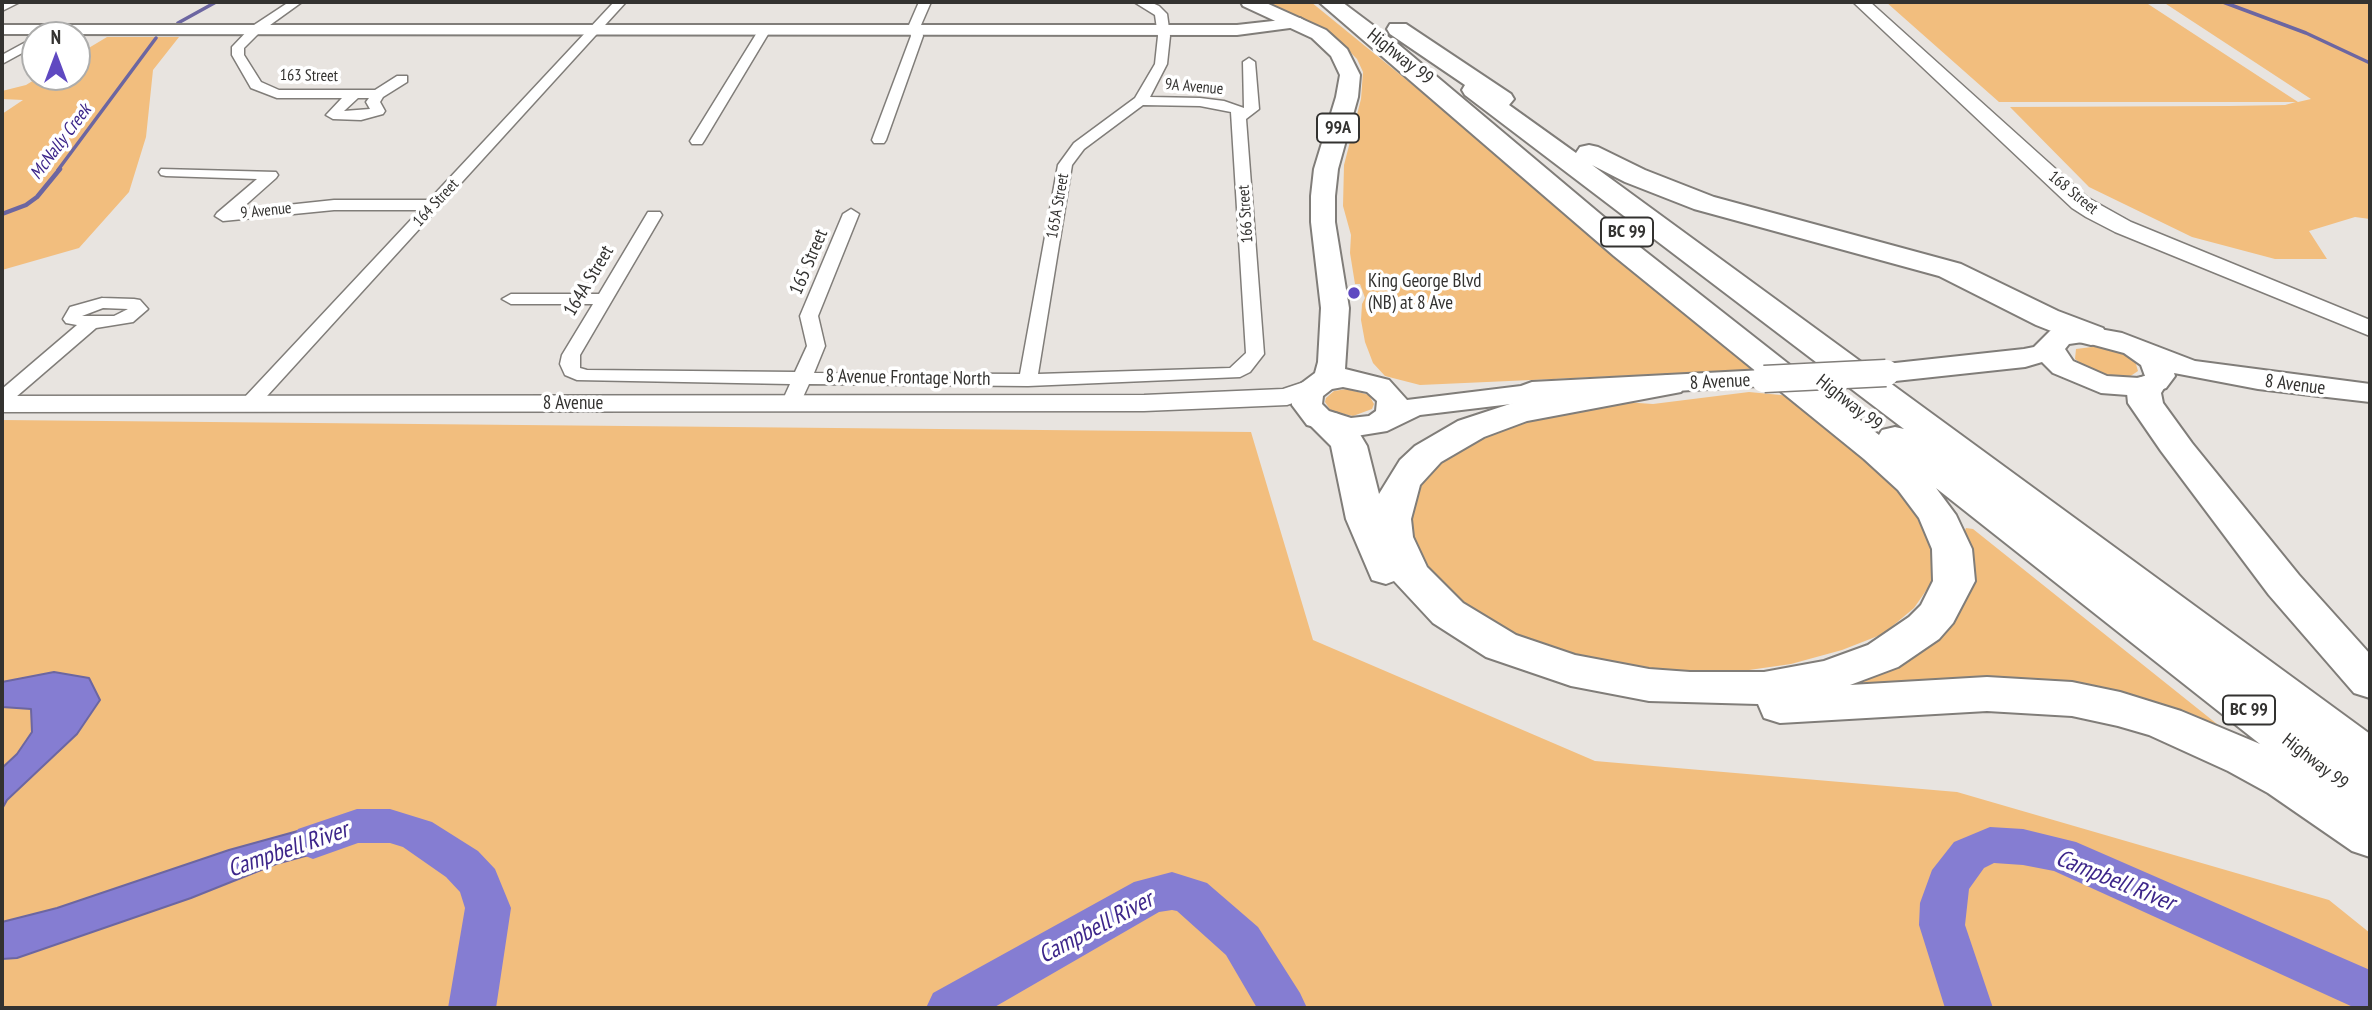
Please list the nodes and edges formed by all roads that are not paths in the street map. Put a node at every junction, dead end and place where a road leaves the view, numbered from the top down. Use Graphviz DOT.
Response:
graph roads {
  1 [pos="14,2"];
  2 [pos="296,2"];
  3 [pos="620,2"];
  4 [pos="925,2"];
  5 [pos="1140,2"];
  6 [pos="1250,2"];
  7 [pos="1329,2"];
  8 [pos="1861,2"];
  9 [pos="2,8"];
  10 [pos="1361,13"];
  11 [pos="1300,23"];
  12 [pos="2,30"];
  13 [pos="255,30"];
  14 [pos="915,30"];
  15 [pos="1164,30"];
  16 [pos="21,31"];
  17 [pos="592,31"];
  18 [pos="764,31"];
  19 [pos="91,32"];
  20 [pos="21,49"];
  21 [pos="2,60"];
  22 [pos="1249,62"];
  23 [pos="402,79"];
  24 [pos="354,94"];
  25 [pos="378,94"];
  26 [pos="1140,101"];
  27 [pos="1240,117"];
  28 [pos="880,140"];
  29 [pos="697,141"];
  30 [pos="166,172"];
  31 [pos="434,205"];
  32 [pos="852,214"];
  33 [pos="654,215"];
  34 [pos="511,299"];
  35 [pos="601,299"];
  36 [pos="1335,309"];
  37 [pos="91,323"];
  38 [pos="2370,329"];
  39 [pos="2091,335"];
  40 [pos="2050,348"];
  41 [pos="2141,351"];
  42 [pos="1243,368"];
  43 [pos="572,371"];
  44 [pos="1886,373"];
  45 [pos="802,377"];
  46 [pos="2086,379"];
  47 [pos="1028,380"];
  48 [pos="2152,384"];
  49 [pos="1669,385"];
  50 [pos="2370,393"];
  51 [pos="1379,397"];
  52 [pos="2,401"];
  53 [pos="1320,402"];
  54 [pos="250,403"];
  55 [pos="791,404"];
  56 [pos="2370,409"];
  57 [pos="2370,682"];
  58 [pos="2370,758"];
  59 [pos="2370,804"];
  60 [pos="2370,836"];
  1 -- 9 [label="street"];
  2 -- 13 [label="street, 163 Street"];
  3 -- 17 [label="street, 164 Street"];
  4 -- 14 [label="street"];
  5 -- 15 [label="street"];
  6 -- 11 [label="main road, 99A"];
  7 -- 10 [label="highway, Highway 99 / BC 99"];
  8 -- 38 [label="main road, 168 Street"];
  10 -- 39 [label="highway"];
  10 -- 49 [label="highway"];
  10 -- 58 [label="highway, Highway 99 / BC 99"];
  10 -- 59 [label="highway, Highway 99 / BC 99"];
  11 -- 15 [label="street"];
  11 -- 36 [label="main road, 99A"];
  12 -- 16 [label="street"];
  13 -- 17 [label="street"];
  13 -- 19 [label="street"];
  13 -- 24 [label="street, 163 Street"];
  14 -- 15 [label="street"];
  14 -- 18 [label="street"];
  14 -- 28 [label="street"];
  15 -- 26 [label="street, 165A Street"];
  17 -- 18 [label="street"];
  17 -- 31 [label="street, 164 Street"];
  18 -- 29 [label="street"];
  20 -- 21 [label="street"];
  22 -- 27 [label="street, 166 Street"];
  23 -- 25 [label="street, 163 Street"];
  24 -- 25 [label="street, 163 Street"];
  24 -- 25 [label="street, 163 Street"];
  26 -- 27 [label="street, 9A Avenue"];
  26 -- 47 [label="street, 165A Street"];
  27 -- 42 [label="street, 166 Street"];
  30 -- 31 [label="street, 9 Avenue"];
  31 -- 54 [label="street, 164 Street"];
  32 -- 45 [label="street, 165 Street"];
  33 -- 35 [label="street, 164A Street"];
  34 -- 35 [label="street"];
  35 -- 43 [label="street, 164A Street"];
  36 -- 51 [label="main road, 99A"];
  36 -- 53 [label="main road, 99A"];
  37 -- 52 [label="street"];
  39 -- 40 [label="main road, 8 Avenue"];
  39 -- 41 [label="main road, 8 Avenue"];
  40 -- 44 [label="main road, 8 Avenue"];
  40 -- 46 [label="main road"];
  41 -- 48 [label="main road"];
  41 -- 50 [label="main road, 8 Avenue"];
  42 -- 47 [label="street, 8 Avenue Frontage North"];
  43 -- 45 [label="street, 8 Avenue Frontage North"];
  44 -- 46 [label="main road, 8 Avenue"];
  44 -- 49 [label="main road, 8 Avenue, bridge"];
  45 -- 47 [label="street, 8 Avenue Frontage North"];
  45 -- 55 [label="street, 165 Street"];
  46 -- 48 [label="main road, 8 Avenue"];
  48 -- 56 [label="main road, 8 Avenue"];
  48 -- 57 [label="highway"];
  49 -- 51 [label="main road, 8 Avenue"];
  51 -- 53 [label="main road"];
  51 -- 53 [label="main road"];
  52 -- 54 [label="main road, 8 Avenue"];
  53 -- 55 [label="main road, 8 Avenue"];
  53 -- 60 [label="highway"];
  54 -- 55 [label="main road, 8 Avenue"];
}
